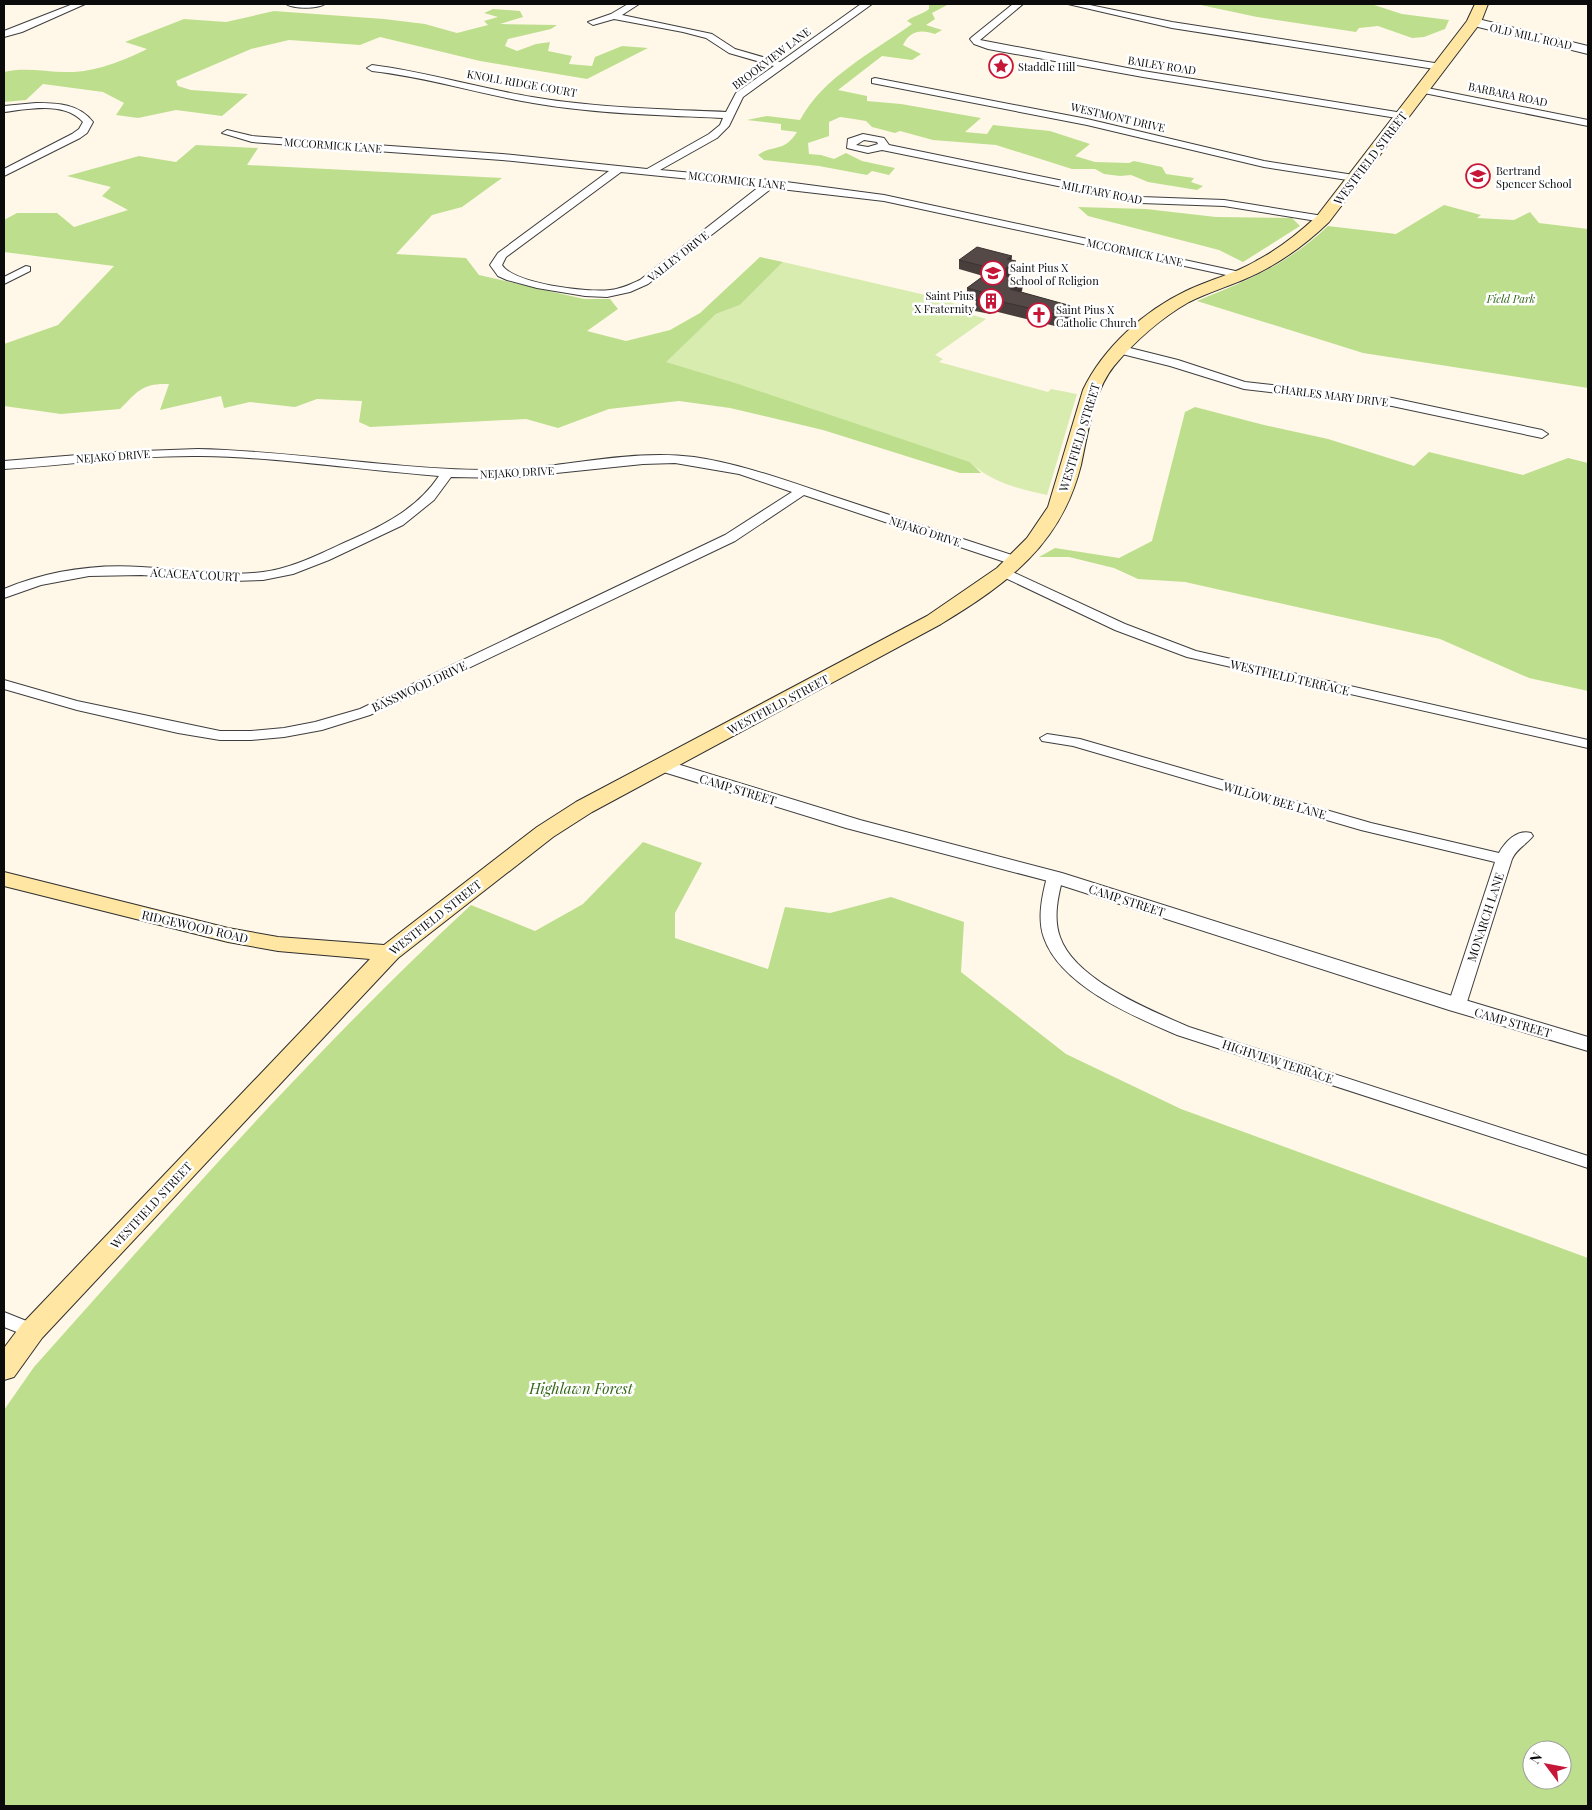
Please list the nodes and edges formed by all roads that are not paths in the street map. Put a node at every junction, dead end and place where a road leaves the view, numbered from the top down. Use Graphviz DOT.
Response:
graph roads {
  1 [pos="80,4"];
  2 [pos="291,4"];
  3 [pos="320,4"];
  4 [pos="634,4"];
  5 [pos="867,4"];
  6 [pos="1018,4"];
  7 [pos="1073,4"];
  8 [pos="1481,4"];
  9 [pos="614,16"];
  10 [pos="593,22"];
  11 [pos="1474,22"];
  12 [pos="4,34"];
  13 [pos="1588,50"];
  14 [pos="781,65"];
  15 [pos="1441,66"];
  16 [pos="372,68"];
  17 [pos="875,81"];
  18 [pos="1422,90"];
  19 [pos="4,109"];
  20 [pos="729,115"];
  21 [pos="1402,116"];
  22 [pos="1588,124"];
  23 [pos="227,133"];
  24 [pos="882,147"];
  25 [pos="620,168"];
  26 [pos="650,171"];
  27 [pos="4,173"];
  28 [pos="1354,178"];
  29 [pos="771,183"];
  30 [pos="1323,219"];
  31 [pos="26,269"];
  32 [pos="1240,275"];
  33 [pos="4,281"];
  34 [pos="1122,350"];
  35 [pos="1542,434"];
  36 [pos="4,465"];
  37 [pos="447,473"];
  38 [pos="802,491"];
  39 [pos="1010,566"];
  40 [pos="4,594"];
  41 [pos="4,684"];
  42 [pos="1047,738"];
  43 [pos="1588,744"];
  44 [pos="664,766"];
  45 [pos="1525,836"];
  46 [pos="1504,859"];
  47 [pos="1055,877"];
  48 [pos="4,879"];
  49 [pos="389,953"];
  50 [pos="1457,1006"];
  51 [pos="1588,1044"];
  52 [pos="1588,1162"];
  53 [pos="4,1319"];
  54 [pos="32,1331"];
  55 [pos="4,1369"];
  1 -- 12 [label="street"];
  2 -- 3 [label="street"];
  4 -- 9 [label="street"];
  5 -- 14 [label="street, BROOKVIEW LANE"];
  6 -- 21 [label="street, BAILEY ROAD"];
  7 -- 15 [label="street"];
  8 -- 11 [label="main road, WESTFIELD STREET"];
  9 -- 10 [label="street"];
  9 -- 14 [label="street"];
  11 -- 13 [label="street, OLD MILL ROAD"];
  11 -- 15 [label="main road, WESTFIELD STREET"];
  14 -- 20 [label="street, BROOKVIEW LANE"];
  15 -- 18 [label="main road, WESTFIELD STREET"];
  16 -- 20 [label="street, KNOLL RIDGE COURT"];
  17 -- 28 [label="street, WESTMONT DRIVE"];
  18 -- 21 [label="main road, WESTFIELD STREET"];
  18 -- 22 [label="street, BARBARA ROAD"];
  19 -- 27 [label="street"];
  20 -- 26 [label="street, BROOKVIEW LANE"];
  21 -- 28 [label="main road, WESTFIELD STREET"];
  23 -- 25 [label="street, MCCORMICK LANE"];
  24 -- 30 [label="street, MILITARY ROAD"];
  25 -- 26 [label="street, MCCORMICK LANE"];
  25 -- 29 [label="street, VALLEY DRIVE"];
  26 -- 29 [label="street, MCCORMICK LANE"];
  28 -- 30 [label="main road, WESTFIELD STREET"];
  29 -- 32 [label="street, MCCORMICK LANE"];
  30 -- 32 [label="main road, WESTFIELD STREET"];
  31 -- 33 [label="street"];
  32 -- 34 [label="main road, WESTFIELD STREET"];
  34 -- 35 [label="street, CHARLES MARY DRIVE"];
  34 -- 39 [label="main road, WESTFIELD STREET"];
  36 -- 37 [label="street, NEJAKO DRIVE"];
  37 -- 38 [label="street, NEJAKO DRIVE"];
  37 -- 40 [label="street, ACACEA COURT"];
  38 -- 39 [label="street, NEJAKO DRIVE"];
  38 -- 41 [label="street, BASSWOOD DRIVE"];
  39 -- 43 [label="street, WESTFIELD TERRACE"];
  39 -- 44 [label="main road, WESTFIELD STREET"];
  42 -- 46 [label="street, WILLOW BEE LANE"];
  44 -- 47 [label="street, CAMP STREET"];
  44 -- 49 [label="main road, WESTFIELD STREET"];
  45 -- 46 [label="street, MONARCH LANE"];
  46 -- 50 [label="street, MONARCH LANE"];
  47 -- 50 [label="street, CAMP STREET"];
  47 -- 52 [label="street, HIGHVIEW TERRACE"];
  48 -- 49 [label="main road, RIDGEWOOD ROAD"];
  49 -- 54 [label="main road, WESTFIELD STREET"];
  50 -- 51 [label="street, CAMP STREET"];
  53 -- 54 [label="street"];
  54 -- 55 [label="main road, WESTFIELD STREET"];
}
